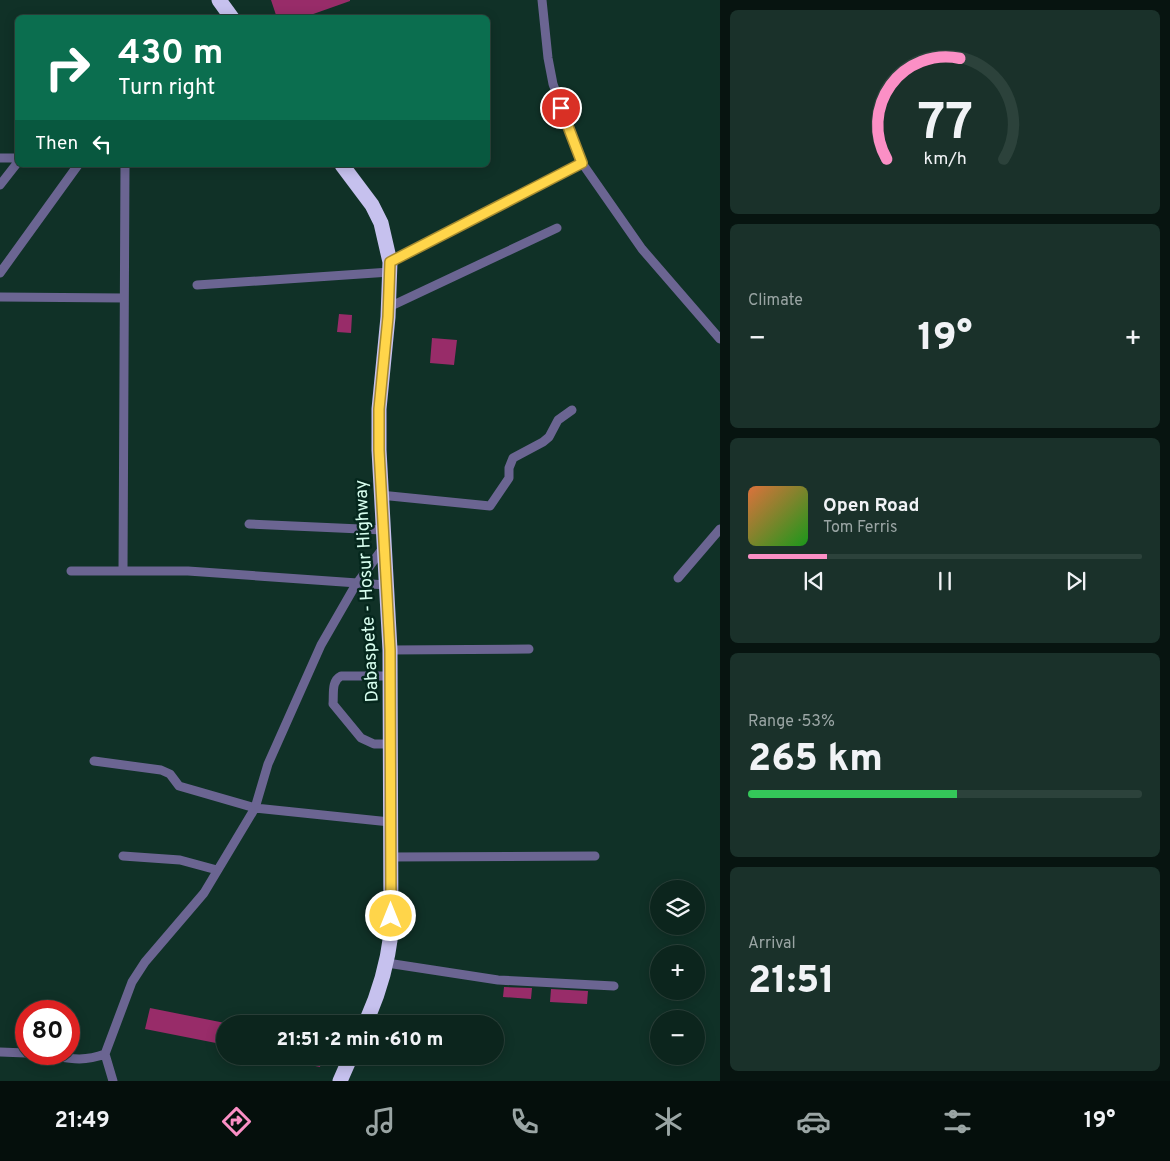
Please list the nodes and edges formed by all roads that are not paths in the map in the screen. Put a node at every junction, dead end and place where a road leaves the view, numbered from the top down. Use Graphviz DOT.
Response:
graph roads {
  1 [pos="219,0"];
  2 [pos="542,0"];
  3 [pos="230,15"];
  4 [pos="0,158"];
  5 [pos="15,160"];
  6 [pos="582,163"];
  7 [pos="15,164"];
  8 [pos="77,167"];
  9 [pos="125,167"];
  10 [pos="344,167"];
  11 [pos="0,185"];
  12 [pos="557,228"];
  13 [pos="390,267"];
  14 [pos="0,273"];
  15 [pos="197,285"];
  16 [pos="0,297"];
  17 [pos="124,298"];
  18 [pos="389,307"];
  19 [pos="720,339"];
  20 [pos="572,410"];
  21 [pos="380,495"];
  22 [pos="250,524"];
  23 [pos="720,529"];
  24 [pos="383,530"];
  25 [pos="384,547"];
  26 [pos="122,571"];
  27 [pos="71,572"];
  28 [pos="678,578"];
  29 [pos="386,585"];
  30 [pos="528,648"];
  31 [pos="390,650"];
  32 [pos="391,676"];
  33 [pos="390,744"];
  34 [pos="94,761"];
  35 [pos="255,808"];
  36 [pos="390,822"];
  37 [pos="123,856"];
  38 [pos="595,856"];
  39 [pos="390,857"];
  40 [pos="217,870"];
  41 [pos="387,963"];
  42 [pos="614,986"];
  43 [pos="369,1015"];
  44 [pos="0,1052"];
  45 [pos="15,1053"];
  46 [pos="106,1054"];
  47 [pos="80,1060"];
  48 [pos="347,1065"];
  49 [pos="113,1081"];
  50 [pos="340,1081"];
  1 -- 3 [label="highway"];
  2 -- 6 [label="street"];
  4 -- 5 [label="street"];
  6 -- 13 [label="street"];
  6 -- 19 [label="street"];
  7 -- 11 [label="street"];
  8 -- 14 [label="street"];
  9 -- 17 [label="street"];
  10 -- 13 [label="highway, Dabaspete - Hosur Highway"];
  12 -- 18 [label="street"];
  13 -- 15 [label="street"];
  13 -- 18 [label="highway, Dabaspete - Hosur Highway"];
  16 -- 17 [label="street"];
  17 -- 26 [label="street"];
  18 -- 21 [label="highway, Dabaspete - Hosur Highway"];
  20 -- 21 [label="street"];
  21 -- 24 [label="highway, Dabaspete - Hosur Highway"];
  22 -- 24 [label="street"];
  23 -- 28 [label="street"];
  24 -- 25 [label="highway, Dabaspete - Hosur Highway"];
  25 -- 29 [label="highway, Dabaspete - Hosur Highway"];
  25 -- 35 [label="street"];
  26 -- 27 [label="street"];
  26 -- 29 [label="street"];
  29 -- 31 [label="highway, Dabaspete - Hosur Highway"];
  30 -- 31 [label="street"];
  31 -- 32 [label="highway, Dabaspete - Hosur Highway"];
  32 -- 33 [label="highway, Dabaspete - Hosur Highway"];
  32 -- 33 [label="street"];
  33 -- 36 [label="highway, Dabaspete - Hosur Highway"];
  34 -- 35 [label="street"];
  35 -- 36 [label="street"];
  35 -- 40 [label="street"];
  36 -- 39 [label="highway, Dabaspete - Hosur Highway"];
  37 -- 40 [label="street"];
  38 -- 39 [label="street"];
  39 -- 41 [label="highway, Dabaspete - Hosur Highway"];
  40 -- 46 [label="street"];
  41 -- 42 [label="street"];
  41 -- 43 [label="highway, Dabaspete - Hosur Highway"];
  44 -- 45 [label="street"];
  46 -- 47 [label="street"];
  46 -- 49 [label="street"];
  48 -- 50 [label="highway"];
}
